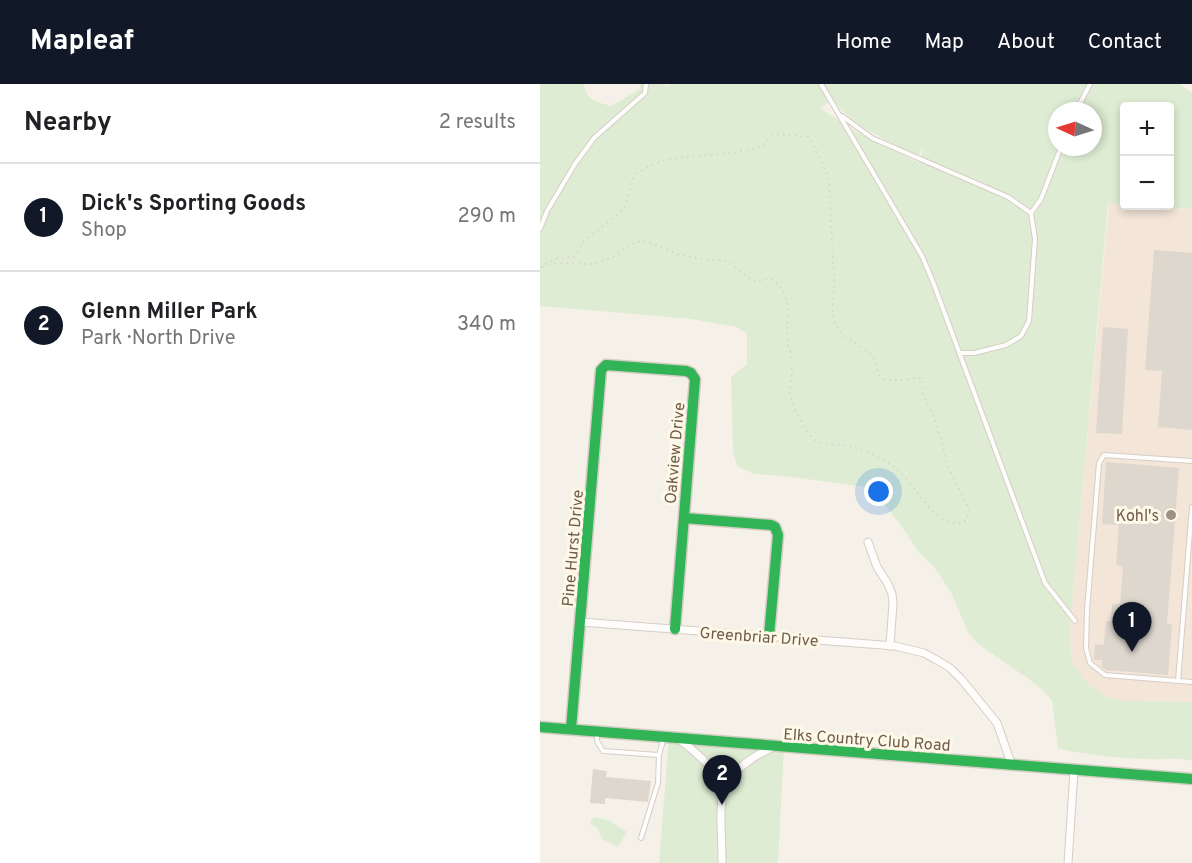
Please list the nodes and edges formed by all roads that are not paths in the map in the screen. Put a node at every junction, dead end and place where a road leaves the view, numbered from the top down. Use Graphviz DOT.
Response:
graph roads {
  1 [pos="646,84"];
  2 [pos="821,84"];
  3 [pos="1090,84"];
  4 [pos="1081,102"];
  5 [pos="839,114"];
  6 [pos="1058,156"];
  7 [pos="547,211"];
  8 [pos="540,213"];
  9 [pos="1031,213"];
  10 [pos="540,229"];
  11 [pos="959,353"];
  12 [pos="601,370"];
  13 [pos="1192,460"];
  14 [pos="1192,507"];
  15 [pos="684,518"];
  16 [pos="868,542"];
  17 [pos="1075,621"];
  18 [pos="581,622"];
  19 [pos="675,629"];
  20 [pos="769,636"];
  21 [pos="890,646"];
  22 [pos="1178,681"];
  23 [pos="1192,682"];
  24 [pos="540,727"];
  25 [pos="571,729"];
  26 [pos="597,731"];
  27 [pos="664,737"];
  28 [pos="679,739"];
  29 [pos="773,747"];
  30 [pos="659,755"];
  31 [pos="1011,763"];
  32 [pos="1074,770"];
  33 [pos="1192,778"];
  34 [pos="722,793"];
  35 [pos="641,838"];
  36 [pos="722,863"];
  37 [pos="1068,863"];
  1 -- 7 [label="lane"];
  2 -- 5 [label="lane"];
  3 -- 4 [label="lane"];
  5 -- 9 [label="lane"];
  5 -- 11 [label="lane"];
  6 -- 9 [label="lane"];
  7 -- 8 [label="lane"];
  7 -- 10 [label="lane"];
  9 -- 11 [label="lane"];
  11 -- 17 [label="lane"];
  12 -- 15 [label="street, Oakview Drive"];
  12 -- 18 [label="street, Pine Hurst Drive"];
  13 -- 22 [label="lane"];
  14 -- 22 [label="lane"];
  15 -- 19 [label="street, Oakview Drive"];
  15 -- 20 [label="street"];
  16 -- 21 [label="street"];
  18 -- 19 [label="street, Greenbriar Drive"];
  18 -- 25 [label="street, Pine Hurst Drive"];
  19 -- 20 [label="street, Greenbriar Drive"];
  20 -- 21 [label="street, Greenbriar Drive"];
  21 -- 31 [label="street, Greenbriar Drive"];
  22 -- 23 [label="lane"];
  24 -- 25 [label="street, Elks Country Club Road"];
  25 -- 26 [label="street, Elks Country Club Road"];
  26 -- 27 [label="street, Elks Country Club Road"];
  26 -- 30 [label="lane"];
  27 -- 28 [label="street, Elks Country Club Road"];
  27 -- 30 [label="lane"];
  28 -- 29 [label="street, Elks Country Club Road"];
  28 -- 34 [label="street"];
  29 -- 31 [label="street, Elks Country Club Road"];
  29 -- 34 [label="street"];
  30 -- 35 [label="lane"];
  31 -- 32 [label="street, Elks Country Club Road"];
  32 -- 33 [label="street, Elks Country Club Road"];
  32 -- 37 [label="street"];
  34 -- 36 [label="street"];
}
